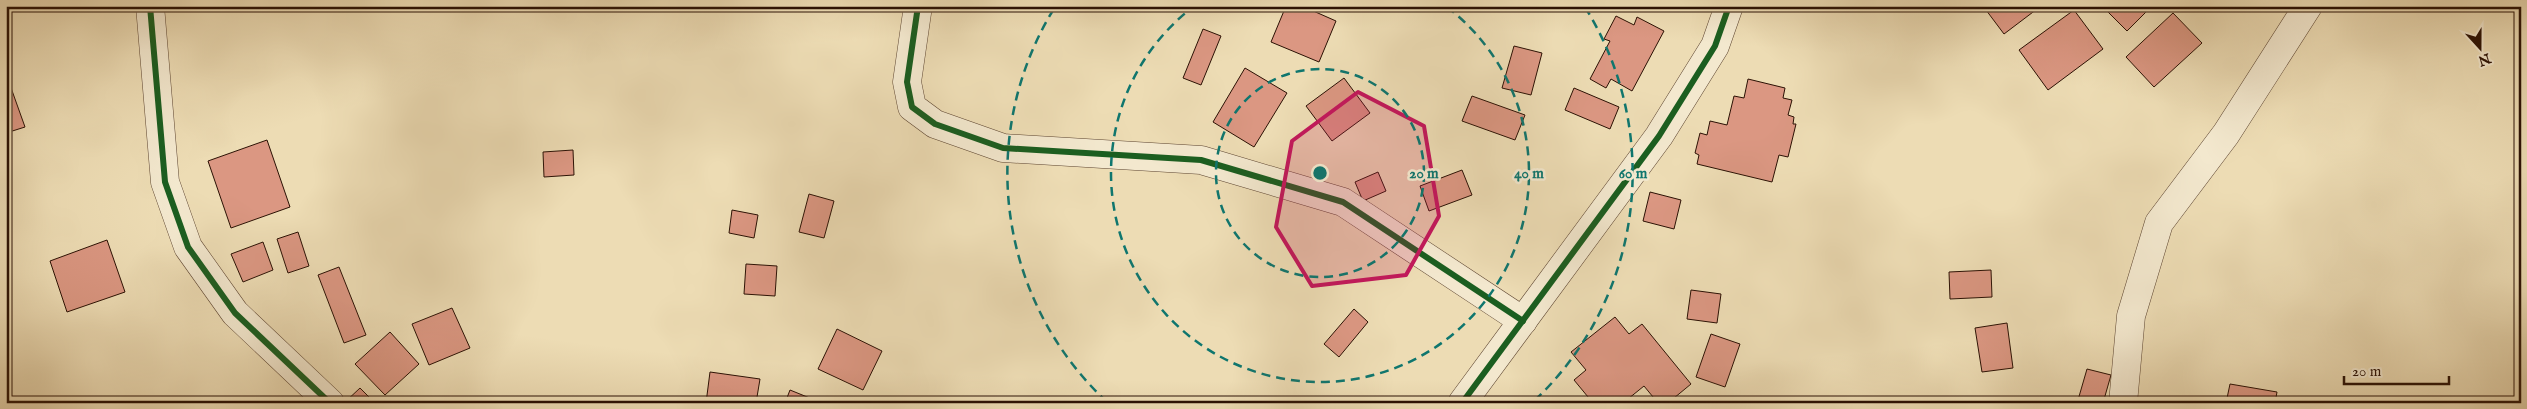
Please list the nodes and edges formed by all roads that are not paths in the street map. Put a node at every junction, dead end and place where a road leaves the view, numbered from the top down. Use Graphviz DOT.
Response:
graph roads {
  1 [pos="150,6"];
  2 [pos="918,6"];
  3 [pos="1729,6"];
  4 [pos="2308,6"];
  5 [pos="1523,321"];
  6 [pos="330,403"];
  7 [pos="1462,403"];
  8 [pos="2123,403"];
  1 -- 6 [label="street"];
  2 -- 5 [label="street"];
  3 -- 5 [label="street"];
  4 -- 8 [label="street"];
  5 -- 7 [label="street"];
}
